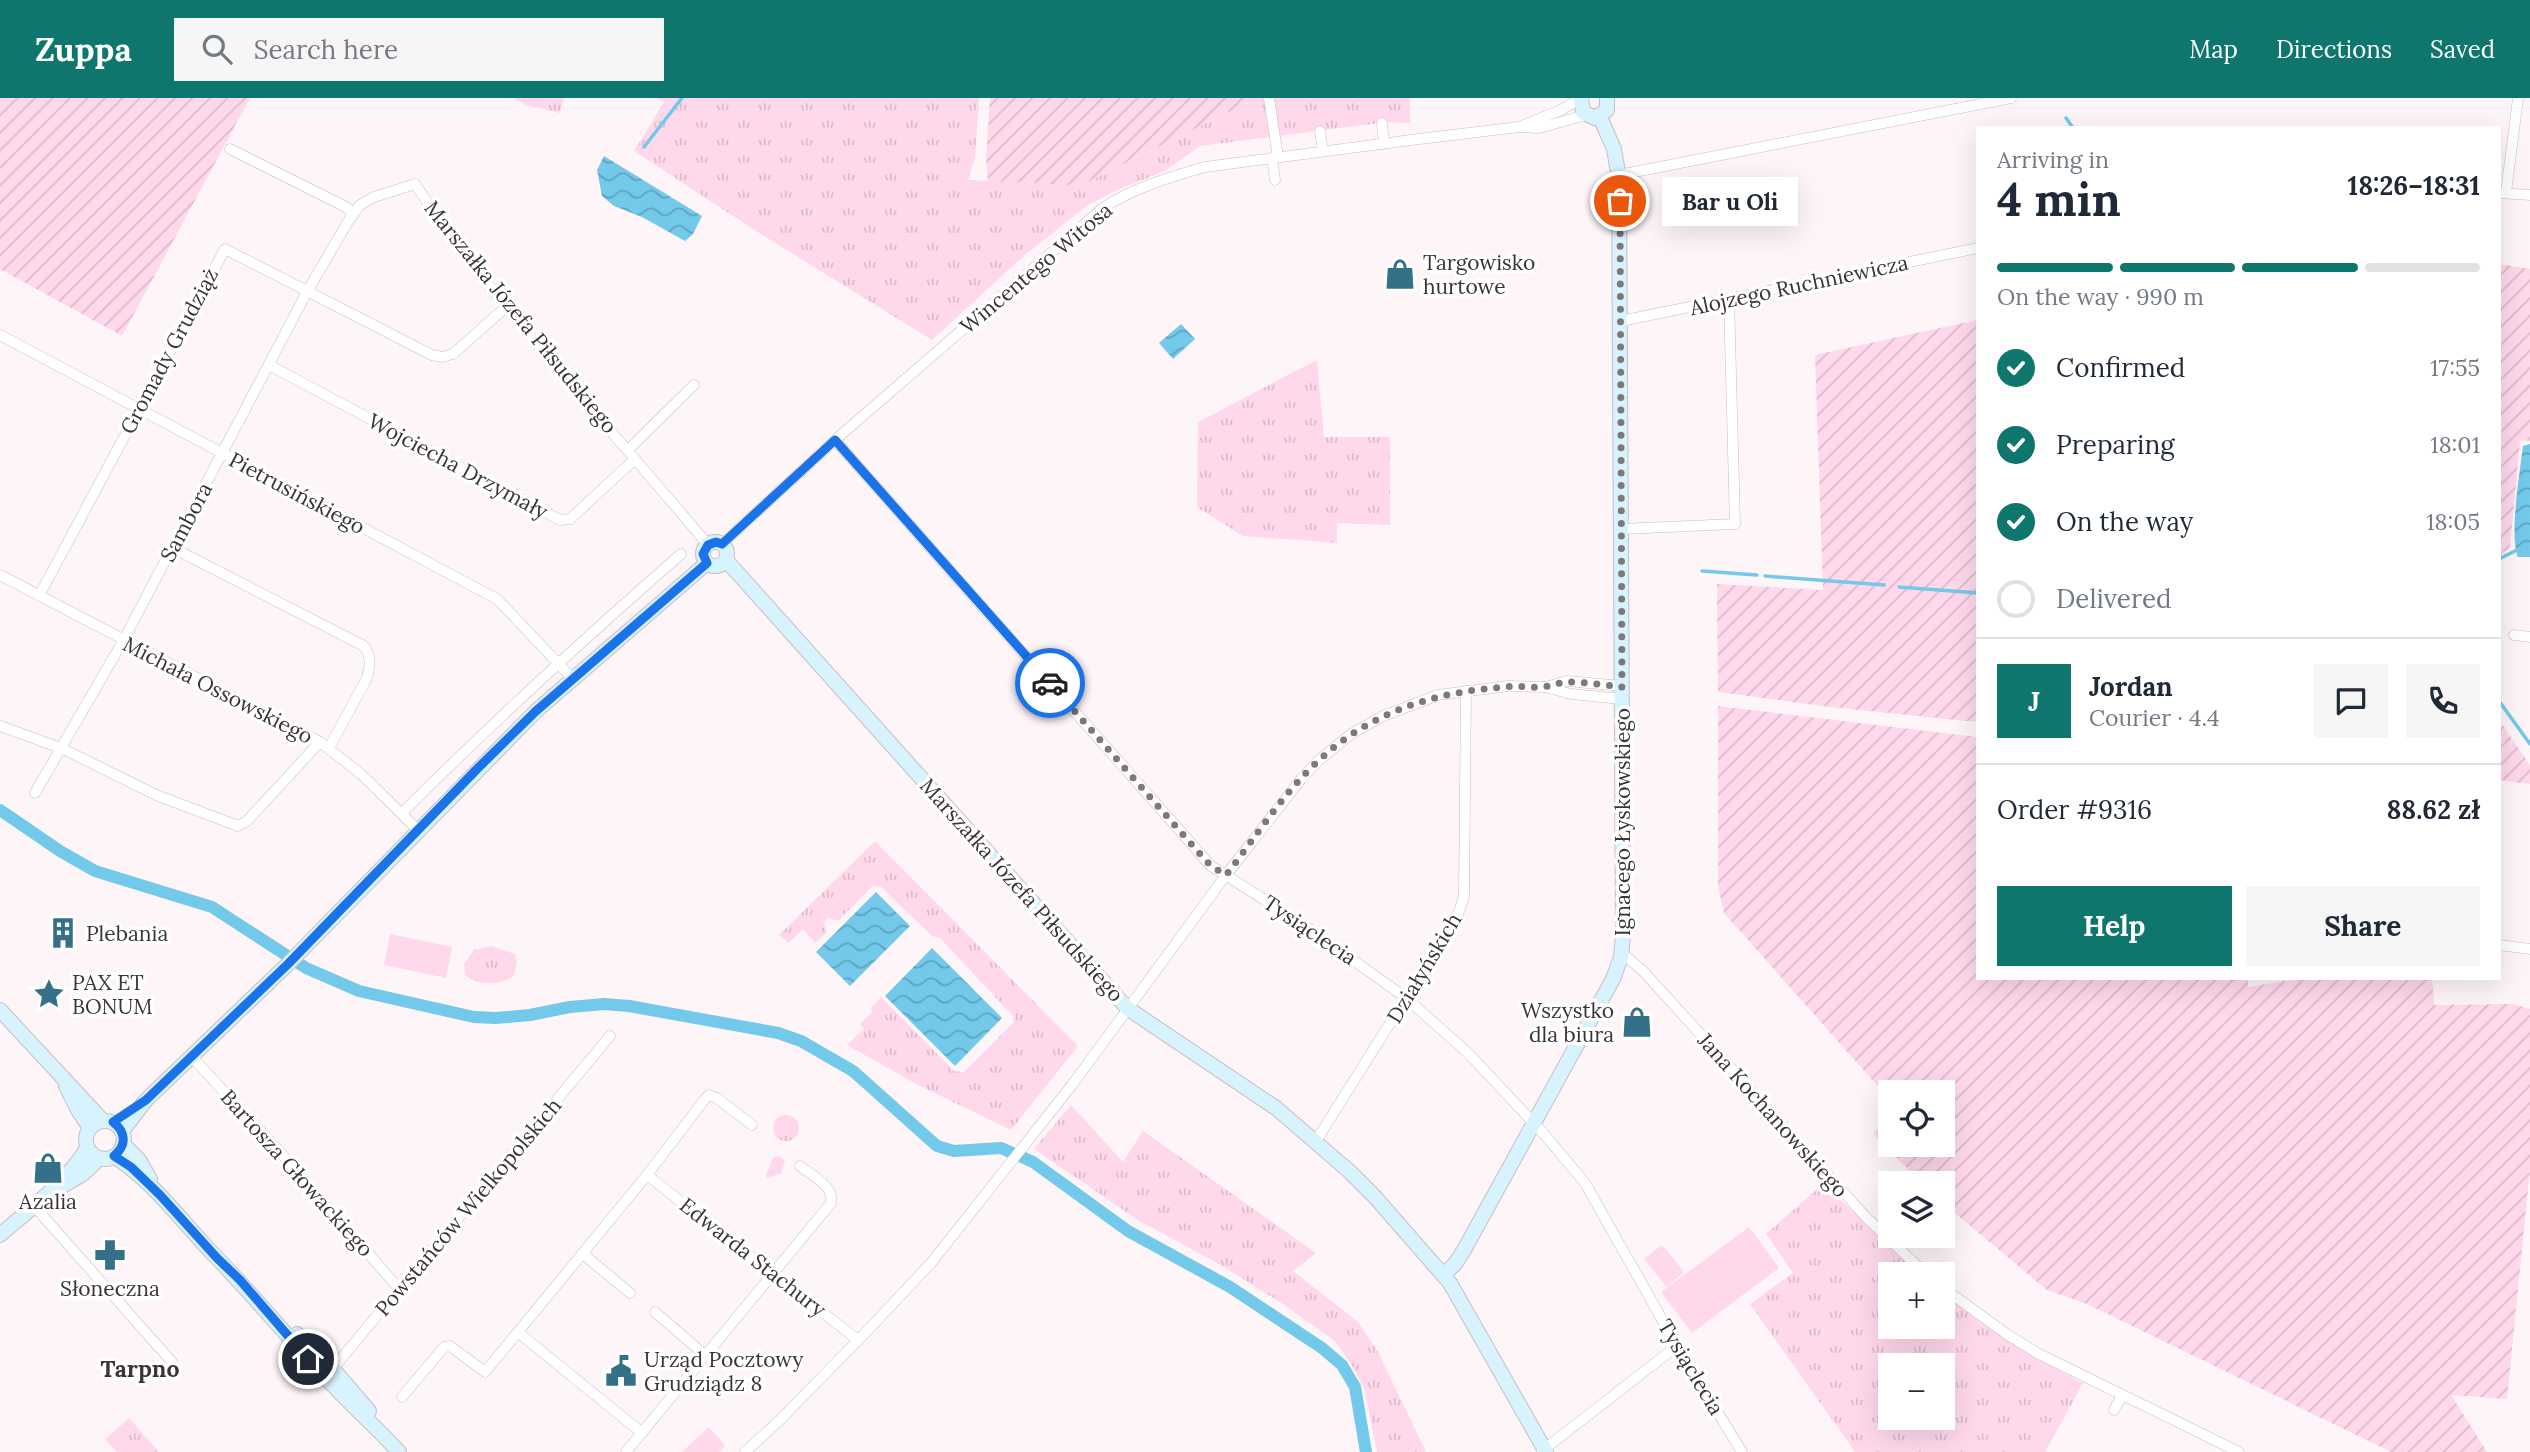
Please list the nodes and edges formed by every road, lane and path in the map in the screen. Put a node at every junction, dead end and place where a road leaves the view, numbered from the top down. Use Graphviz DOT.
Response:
graph roads {
  1 [pos="1269,98"];
  2 [pos="1581,98"];
  3 [pos="1607,98"];
  4 [pos="2011,98"];
  5 [pos="2518,98"];
  6 [pos="1593,116"];
  7 [pos="1381,123"];
  8 [pos="1519,127"];
  9 [pos="1320,131"];
  10 [pos="1384,143"];
  11 [pos="230,149"];
  12 [pos="1323,151"];
  13 [pos="1275,158"];
  14 [pos="1619,175"];
  15 [pos="1275,180"];
  16 [pos="415,184"];
  17 [pos="2502,192"];
  18 [pos="2530,195"];
  19 [pos="353,214"];
  20 [pos="1976,248"];
  21 [pos="308,290"];
  22 [pos="1729,300"];
  23 [pos="507,306"];
  24 [pos="1620,321"];
  25 [pos="0,335"];
  26 [pos="269,365"];
  27 [pos="694,385"];
  28 [pos="139,408"];
  29 [pos="835,440"];
  30 [pos="628,450"];
  31 [pos="222,454"];
  32 [pos="635,460"];
  33 [pos="1621,528"];
  34 [pos="715,545"];
  35 [pos="173,548"];
  36 [pos="681,554"];
  37 [pos="726,560"];
  38 [pos="707,563"];
  39 [pos="0,575"];
  40 [pos="40,594"];
  41 [pos="2514,635"];
  42 [pos="2530,637"];
  43 [pos="123,641"];
  44 [pos="558,663"];
  45 [pos="572,678"];
  46 [pos="1466,691"];
  47 [pos="1622,693"];
  48 [pos="0,726"];
  49 [pos="324,745"];
  50 [pos="61,748"];
  51 [pos="35,793"];
  52 [pos="402,813"];
  53 [pos="418,830"];
  54 [pos="1226,875"];
  55 [pos="2501,945"];
  56 [pos="2530,949"];
  57 [pos="1621,957"];
  58 [pos="1406,998"];
  59 [pos="1127,1008"];
  60 [pos="0,1010"];
  61 [pos="610,1036"];
  62 [pos="192,1057"];
  63 [pos="1535,1123"];
  64 [pos="752,1125"];
  65 [pos="109,1137"];
  66 [pos="1316,1141"];
  67 [pos="87,1148"];
  68 [pos="800,1166"];
  69 [pos="647,1175"];
  70 [pos="52,1191"];
  71 [pos="34,1206"];
  72 [pos="0,1235"];
  73 [pos="583,1254"];
  74 [pos="1913,1262"];
  75 [pos="774,1274"];
  76 [pos="1444,1274"];
  77 [pos="400,1290"];
  78 [pos="630,1293"];
  79 [pos="1955,1296"];
  80 [pos="655,1312"];
  81 [pos="519,1333"];
  82 [pos="858,1340"];
  83 [pos="1677,1346"];
  84 [pos="706,1356"];
  85 [pos="172,1362"];
  86 [pos="329,1373"];
  87 [pos="2122,1396"];
  88 [pos="402,1397"];
  89 [pos="2114,1410"];
  90 [pos="642,1433"];
  91 [pos="1543,1451"];
  92 [pos="399,1452"];
  93 [pos="626,1452"];
  94 [pos="746,1452"];
  95 [pos="1742,1452"];
  96 [pos="2239,1452"];
  1 -- 13 [label="street"];
  2 -- 6 [label="main road, Ignacego Łyskowskiego"];
  2 -- 8 [label="street, Wincentego Witosa"];
  3 -- 6 [label="main road"];
  4 -- 14 [label="street"];
  5 -- 17 [label="street"];
  6 -- 8 [label="street, Wincentego Witosa"];
  6 -- 14 [label="main road, Ignacego Łyskowskiego"];
  7 -- 10 [label="street"];
  8 -- 10 [label="street, Wincentego Witosa"];
  9 -- 12 [label="street"];
  10 -- 12 [label="street, Wincentego Witosa"];
  11 -- 19 [label="street"];
  12 -- 13 [label="street, Wincentego Witosa"];
  13 -- 15 [label="street"];
  13 -- 29 [label="street, Wincentego Witosa"];
  14 -- 24 [label="main road, Ignacego Łyskowskiego"];
  16 -- 19 [label="street, Sambora"];
  16 -- 23 [label="street, Marszałka Józefa Piłsudskiego"];
  17 -- 18 [label="street"];
  19 -- 21 [label="street, Sambora"];
  20 -- 22 [label="street, Alojzego Ruchniewicza"];
  21 -- 23 [label="street, Gromady Grudziąż"];
  21 -- 26 [label="street, Sambora"];
  21 -- 28 [label="street, Gromady Grudziąż"];
  22 -- 24 [label="street, Alojzego Ruchniewicza"];
  22 -- 33 [label="street"];
  23 -- 30 [label="street, Marszałka Józefa Piłsudskiego"];
  24 -- 33 [label="main road, Ignacego Łyskowskiego"];
  25 -- 28 [label="street, Pietrusińskiego"];
  26 -- 31 [label="street, Sambora"];
  26 -- 32 [label="street, Wojciecha Drzymały"];
  27 -- 30 [label="street, Marszałka Józefa Piłsudskiego"];
  28 -- 31 [label="street, Pietrusińskiego"];
  28 -- 40 [label="street, Gromady Grudziąż"];
  29 -- 34 [label="street, Wincentego Witosa"];
  29 -- 54 [label="street, Tysiąclecia"];
  30 -- 32 [label="street, Marszałka Józefa Piłsudskiego"];
  31 -- 35 [label="street, Sambora"];
  31 -- 44 [label="street, Pietrusińskiego"];
  32 -- 34 [label="street, Marszałka Józefa Piłsudskiego"];
  33 -- 47 [label="main road, Ignacego Łyskowskiego"];
  34 -- 37 [label="main road"];
  34 -- 38 [label="main road"];
  35 -- 43 [label="street, Sambora"];
  35 -- 49 [label="street"];
  36 -- 44 [label="street"];
  37 -- 38 [label="main road"];
  37 -- 59 [label="main road, Marszałka Józefa Piłsudskiego"];
  38 -- 45 [label="main road"];
  39 -- 40 [label="street, Michała Ossowskiego"];
  40 -- 43 [label="street, Michała Ossowskiego"];
  41 -- 42 [label="street"];
  43 -- 49 [label="street, Michała Ossowskiego"];
  43 -- 50 [label="street, Sambora"];
  44 -- 45 [label="street, Pietrusińskiego"];
  44 -- 52 [label="street"];
  45 -- 53 [label="main road"];
  46 -- 47 [label="street"];
  46 -- 54 [label="street"];
  46 -- 58 [label="street, Działyńskich"];
  47 -- 57 [label="main road, Ignacego Łyskowskiego"];
  48 -- 50 [label="street"];
  49 -- 50 [label="street"];
  49 -- 52 [label="street, Michała Ossowskiego"];
  50 -- 51 [label="street, Sambora"];
  52 -- 53 [label="street, Michała Ossowskiego"];
  53 -- 62 [label="main road"];
  54 -- 58 [label="street, Tysiąclecia"];
  54 -- 59 [label="street"];
  55 -- 56 [label="street"];
  57 -- 63 [label="main road, Ignacego Łyskowskiego"];
  57 -- 74 [label="street, Jana Kochanowskiego"];
  58 -- 63 [label="street, Tysiąclecia"];
  58 -- 66 [label="street, Działyńskich"];
  59 -- 66 [label="main road, Marszałka Józefa Piłsudskiego"];
  59 -- 82 [label="street"];
  60 -- 65 [label="main road"];
  61 -- 77 [label="street, Powstańców Wielkopolskich"];
  62 -- 65 [label="main road"];
  62 -- 77 [label="street, Bartosza Głowackiego"];
  63 -- 76 [label="main road, Ignacego Łyskowskiego"];
  63 -- 83 [label="street, Tysiąclecia"];
  64 -- 69 [label="street"];
  65 -- 67 [label="main road"];
  65 -- 67 [label="main road"];
  65 -- 70 [label="main road"];
  65 -- 86 [label="main road"];
  66 -- 76 [label="main road, Marszałka Józefa Piłsudskiego"];
  67 -- 70 [label="main road"];
  68 -- 75 [label="street"];
  69 -- 73 [label="street"];
  69 -- 75 [label="street, Edwarda Stachury"];
  70 -- 71 [label="main road"];
  71 -- 72 [label="main road"];
  71 -- 85 [label="street"];
  73 -- 78 [label="street"];
  73 -- 81 [label="street"];
  75 -- 82 [label="street, Edwarda Stachury"];
  75 -- 84 [label="street"];
  76 -- 91 [label="main road, Marszałka Józefa Piłsudskiego"];
  77 -- 86 [label="street, Powstańców Wielkopolskich"];
  79 -- 87 [label="street"];
  80 -- 84 [label="street"];
  81 -- 88 [label="street"];
  81 -- 90 [label="street"];
  82 -- 94 [label="street"];
  83 -- 91 [label="street"];
  83 -- 95 [label="street, Tysiąclecia"];
  84 -- 90 [label="street"];
  86 -- 92 [label="main road"];
  87 -- 89 [label="street"];
  87 -- 96 [label="street"];
  90 -- 93 [label="street"];
}
